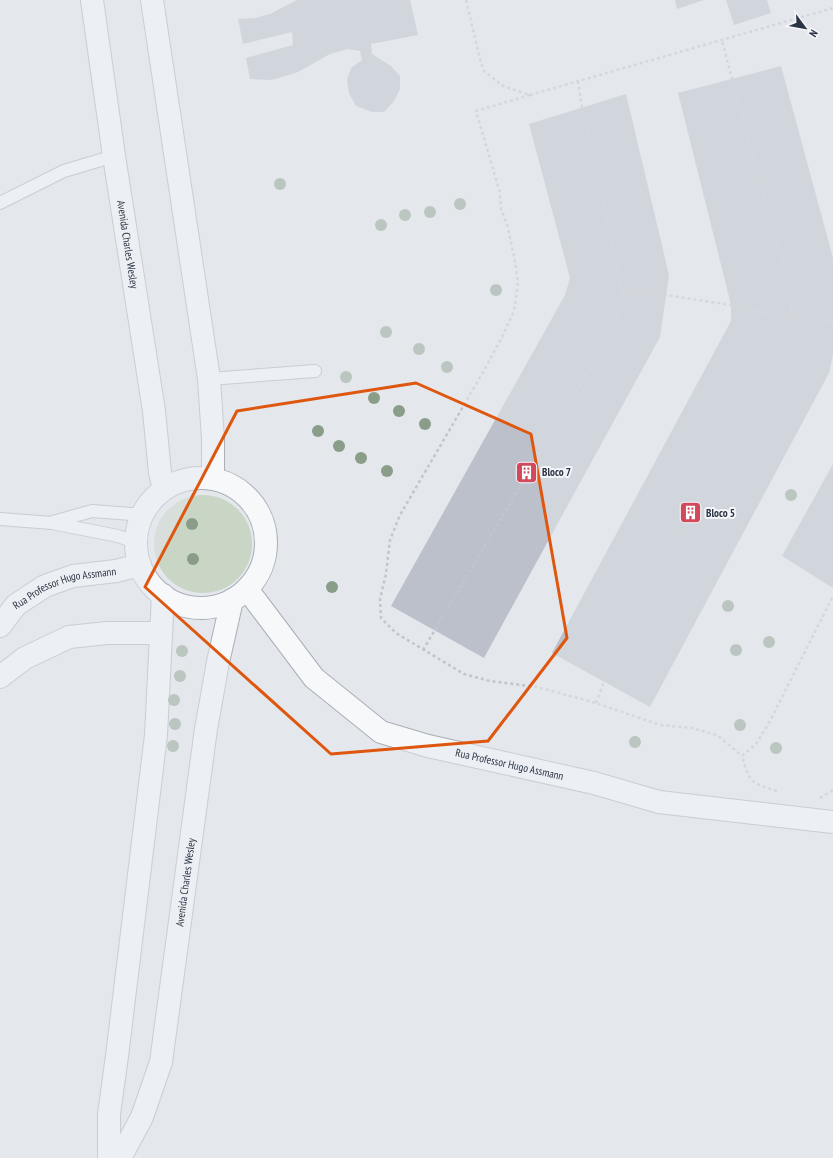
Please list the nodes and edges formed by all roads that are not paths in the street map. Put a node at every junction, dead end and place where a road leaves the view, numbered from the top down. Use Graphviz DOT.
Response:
graph roads {
  1 [pos="92,0"];
  2 [pos="152,0"];
  3 [pos="114,156"];
  4 [pos="0,203"];
  5 [pos="316,371"];
  6 [pos="209,378"];
  7 [pos="213,478"];
  8 [pos="164,488"];
  9 [pos="144,515"];
  10 [pos="0,519"];
  11 [pos="52,523"];
  12 [pos="137,543"];
  13 [pos="140,565"];
  14 [pos="163,595"];
  15 [pos="239,595"];
  16 [pos="0,626"];
  17 [pos="161,633"];
  18 [pos="0,677"];
  19 [pos="833,822"];
  20 [pos="109,1158"];
  21 [pos="120,1158"];
  1 -- 3 [label="street, Avenida Charles Wesley"];
  2 -- 6 [label="street"];
  3 -- 4 [label="lane"];
  3 -- 8 [label="street, Avenida Charles Wesley"];
  5 -- 6 [label="lane"];
  6 -- 7 [label="street"];
  7 -- 8 [label="street"];
  7 -- 15 [label="street"];
  8 -- 9 [label="street"];
  9 -- 11 [label="lane"];
  9 -- 12 [label="street"];
  10 -- 11 [label="lane"];
  11 -- 12 [label="lane"];
  12 -- 13 [label="street"];
  13 -- 14 [label="street"];
  13 -- 16 [label="street, Rua Professor Hugo Assmann"];
  14 -- 15 [label="street"];
  14 -- 17 [label="street"];
  15 -- 19 [label="street, Rua Professor Hugo Assmann"];
  15 -- 21 [label="street, Avenida Charles Wesley"];
  17 -- 18 [label="street"];
  17 -- 20 [label="street"];
}
